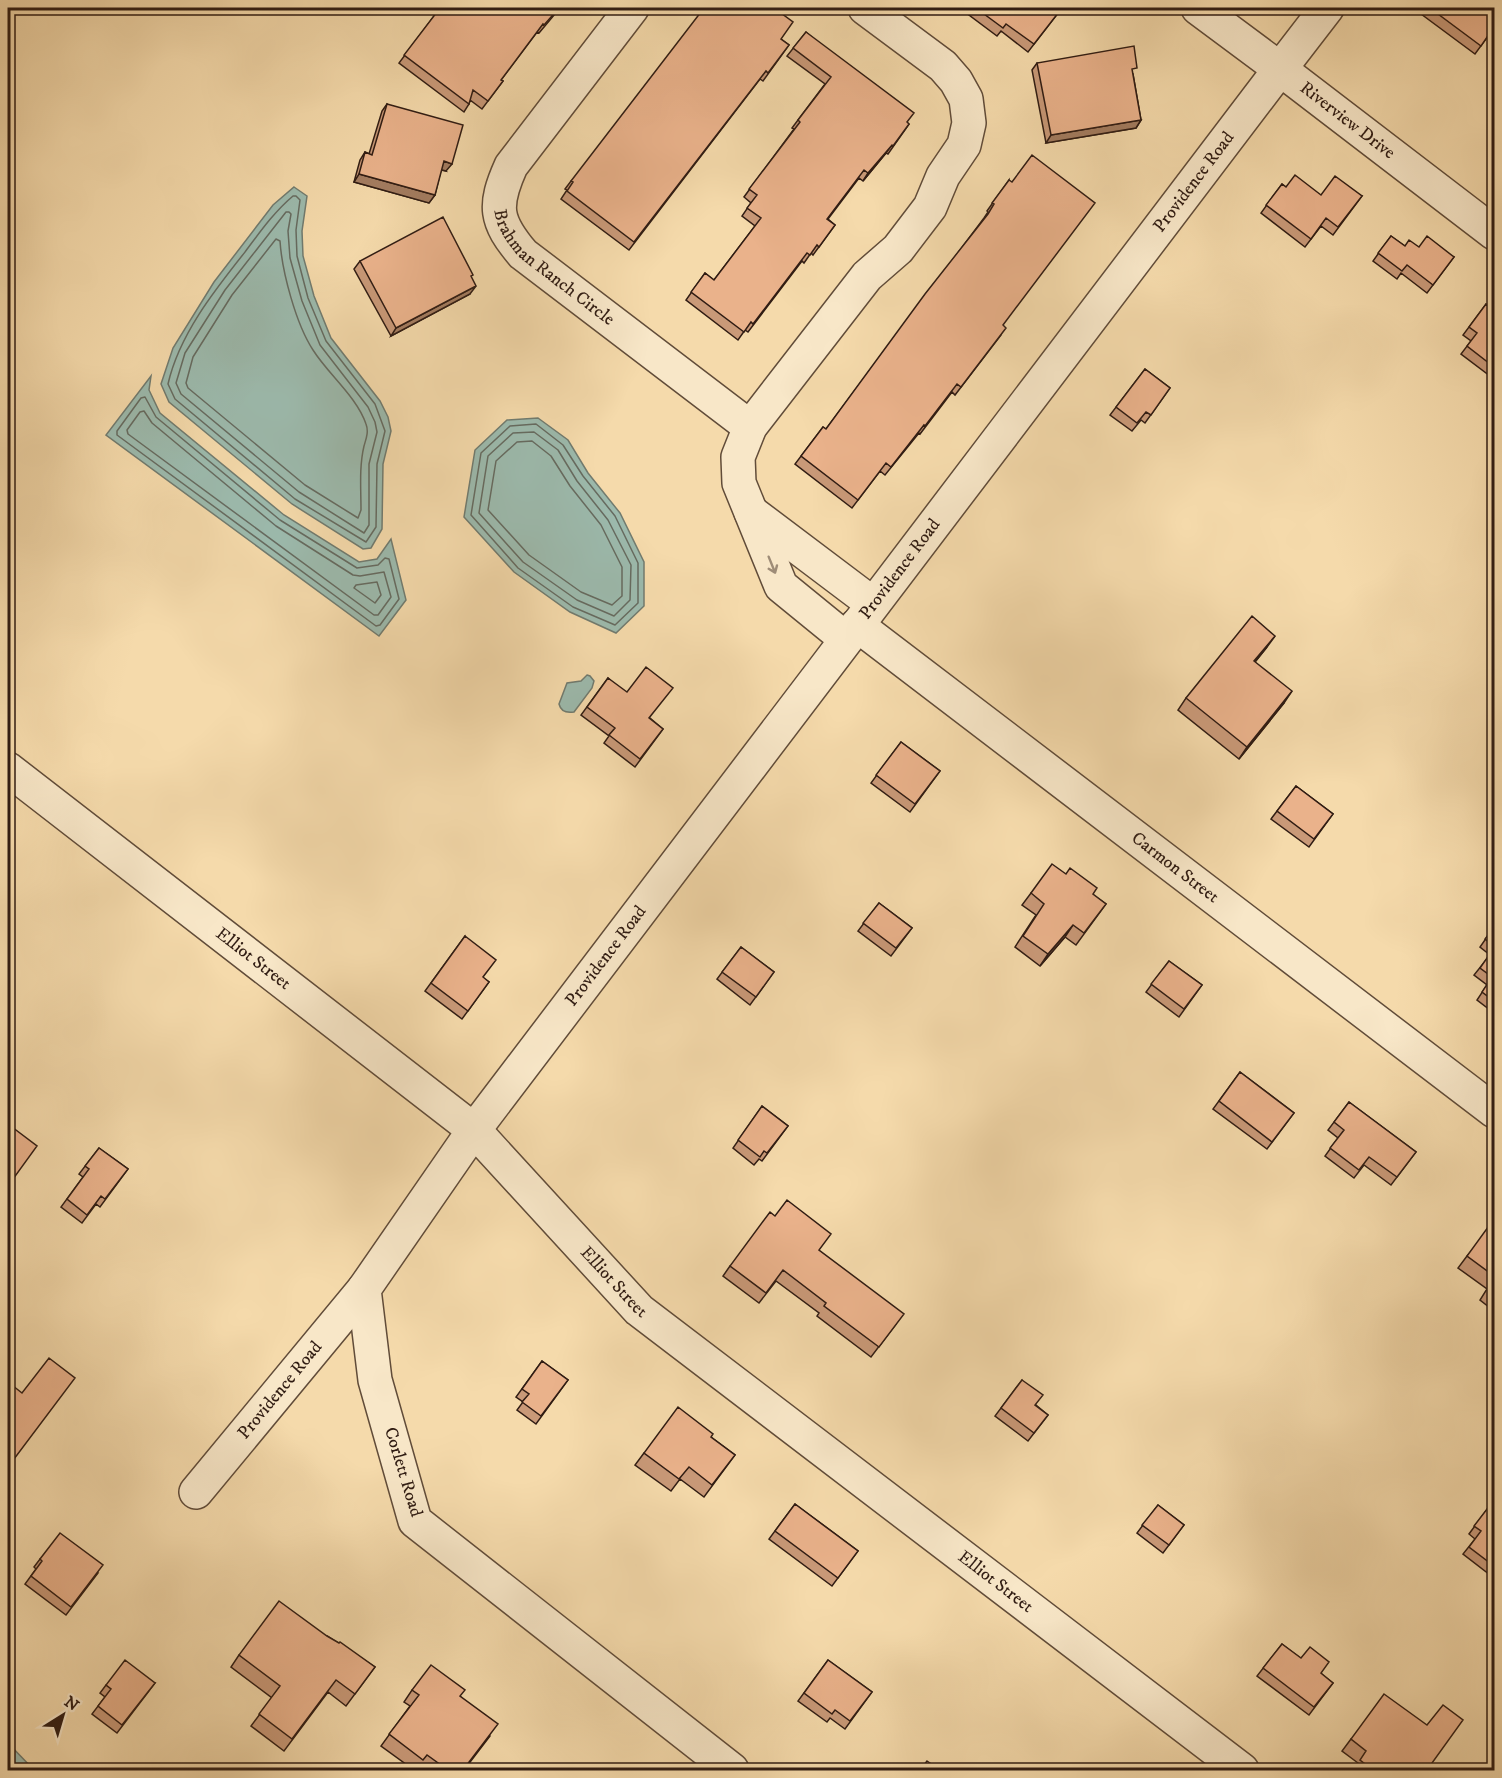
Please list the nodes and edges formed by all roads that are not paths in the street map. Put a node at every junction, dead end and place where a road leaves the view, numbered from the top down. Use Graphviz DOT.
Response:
graph roads {
  1 [pos="632,8"];
  2 [pos="866,8"];
  3 [pos="1198,8"];
  4 [pos="1327,8"];
  5 [pos="1280,69"];
  6 [pos="1494,233"];
  7 [pos="750,427"];
  8 [pos="750,510"];
  9 [pos="859,622"];
  10 [pos="8,769"];
  11 [pos="1494,1111"];
  12 [pos="474,1130"];
  13 [pos="364,1289"];
  14 [pos="196,1492"];
  15 [pos="732,1770"];
  16 [pos="1242,1770"];
  1 -- 7 [label="street, Brahman Ranch Circle"];
  2 -- 7 [label="street"];
  3 -- 5 [label="street, Riverview Drive"];
  4 -- 5 [label="street, Providence Road"];
  5 -- 6 [label="street, Riverview Drive"];
  5 -- 9 [label="street, Providence Road"];
  7 -- 8 [label="street"];
  8 -- 9 [label="street"];
  8 -- 9 [label="street, one-way"];
  9 -- 11 [label="street, Carmon Street"];
  9 -- 12 [label="street, Providence Road"];
  10 -- 12 [label="street, Elliot Street"];
  12 -- 13 [label="street"];
  12 -- 16 [label="street, Elliot Street"];
  13 -- 14 [label="street, Providence Road"];
  13 -- 15 [label="street, Corlett Road"];
}
